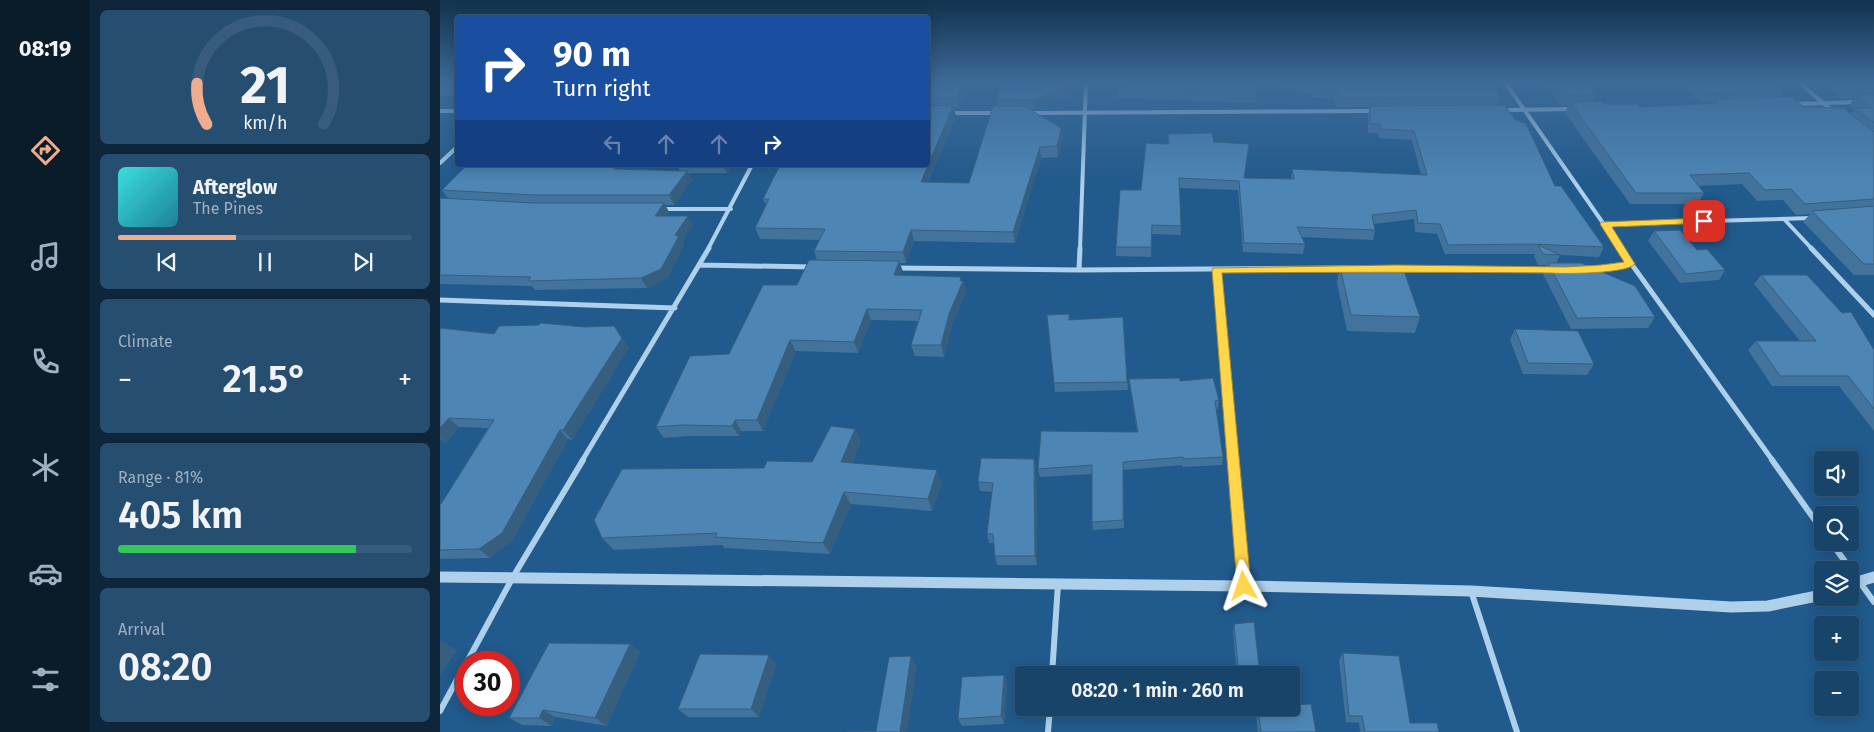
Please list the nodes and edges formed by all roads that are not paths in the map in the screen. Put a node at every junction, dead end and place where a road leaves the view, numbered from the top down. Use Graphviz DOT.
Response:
graph roads {
  1 [pos="1084,116"];
  2 [pos="1528,116"];
  3 [pos="455,149"];
  4 [pos="440,163"];
  5 [pos="751,167"];
  6 [pos="651,209"];
  7 [pos="730,209"];
  8 [pos="1822,218"];
  9 [pos="1784,219"];
  10 [pos="1605,224"];
  11 [pos="1630,264"];
  12 [pos="700,265"];
  13 [pos="820,267"];
  14 [pos="889,268"];
  15 [pos="1352,268"];
  16 [pos="1378,268"];
  17 [pos="1079,270"];
  18 [pos="1217,270"];
  19 [pos="1556,270"];
  20 [pos="1583,270"];
  21 [pos="440,300"];
  22 [pos="675,308"];
  23 [pos="1874,315"];
  24 [pos="1814,519"];
  25 [pos="440,577"];
  26 [pos="513,577"];
  27 [pos="1874,577"];
  28 [pos="1859,581"];
  29 [pos="1058,584"];
  30 [pos="1244,586"];
  31 [pos="1859,586"];
  32 [pos="1471,591"];
  33 [pos="1814,597"];
  34 [pos="1874,602"];
  35 [pos="473,651"];
  36 [pos="1053,666"];
  37 [pos="455,683"];
  38 [pos="440,711"];
  39 [pos="1049,716"];
  40 [pos="1048,732"];
  41 [pos="1517,732"];
  1 -- 17 [label="street"];
  2 -- 10 [label="street"];
  3 -- 4 [label="street"];
  5 -- 7 [label="street"];
  6 -- 7 [label="street"];
  7 -- 12 [label="street"];
  8 -- 9 [label="street"];
  9 -- 10 [label="street"];
  9 -- 23 [label="street"];
  10 -- 11 [label="street"];
  11 -- 20 [label="street"];
  11 -- 24 [label="street"];
  12 -- 13 [label="street"];
  12 -- 22 [label="street"];
  14 -- 17 [label="street"];
  15 -- 18 [label="street"];
  16 -- 19 [label="street"];
  17 -- 18 [label="street"];
  18 -- 30 [label="street"];
  21 -- 22 [label="street"];
  22 -- 26 [label="street"];
  25 -- 26 [label="street"];
  26 -- 29 [label="street"];
  26 -- 35 [label="street"];
  27 -- 28 [label="street"];
  29 -- 30 [label="street"];
  29 -- 36 [label="street"];
  30 -- 32 [label="street"];
  31 -- 34 [label="street"];
  32 -- 33 [label="street"];
  32 -- 41 [label="street"];
  37 -- 38 [label="street"];
  39 -- 40 [label="street"];
}
